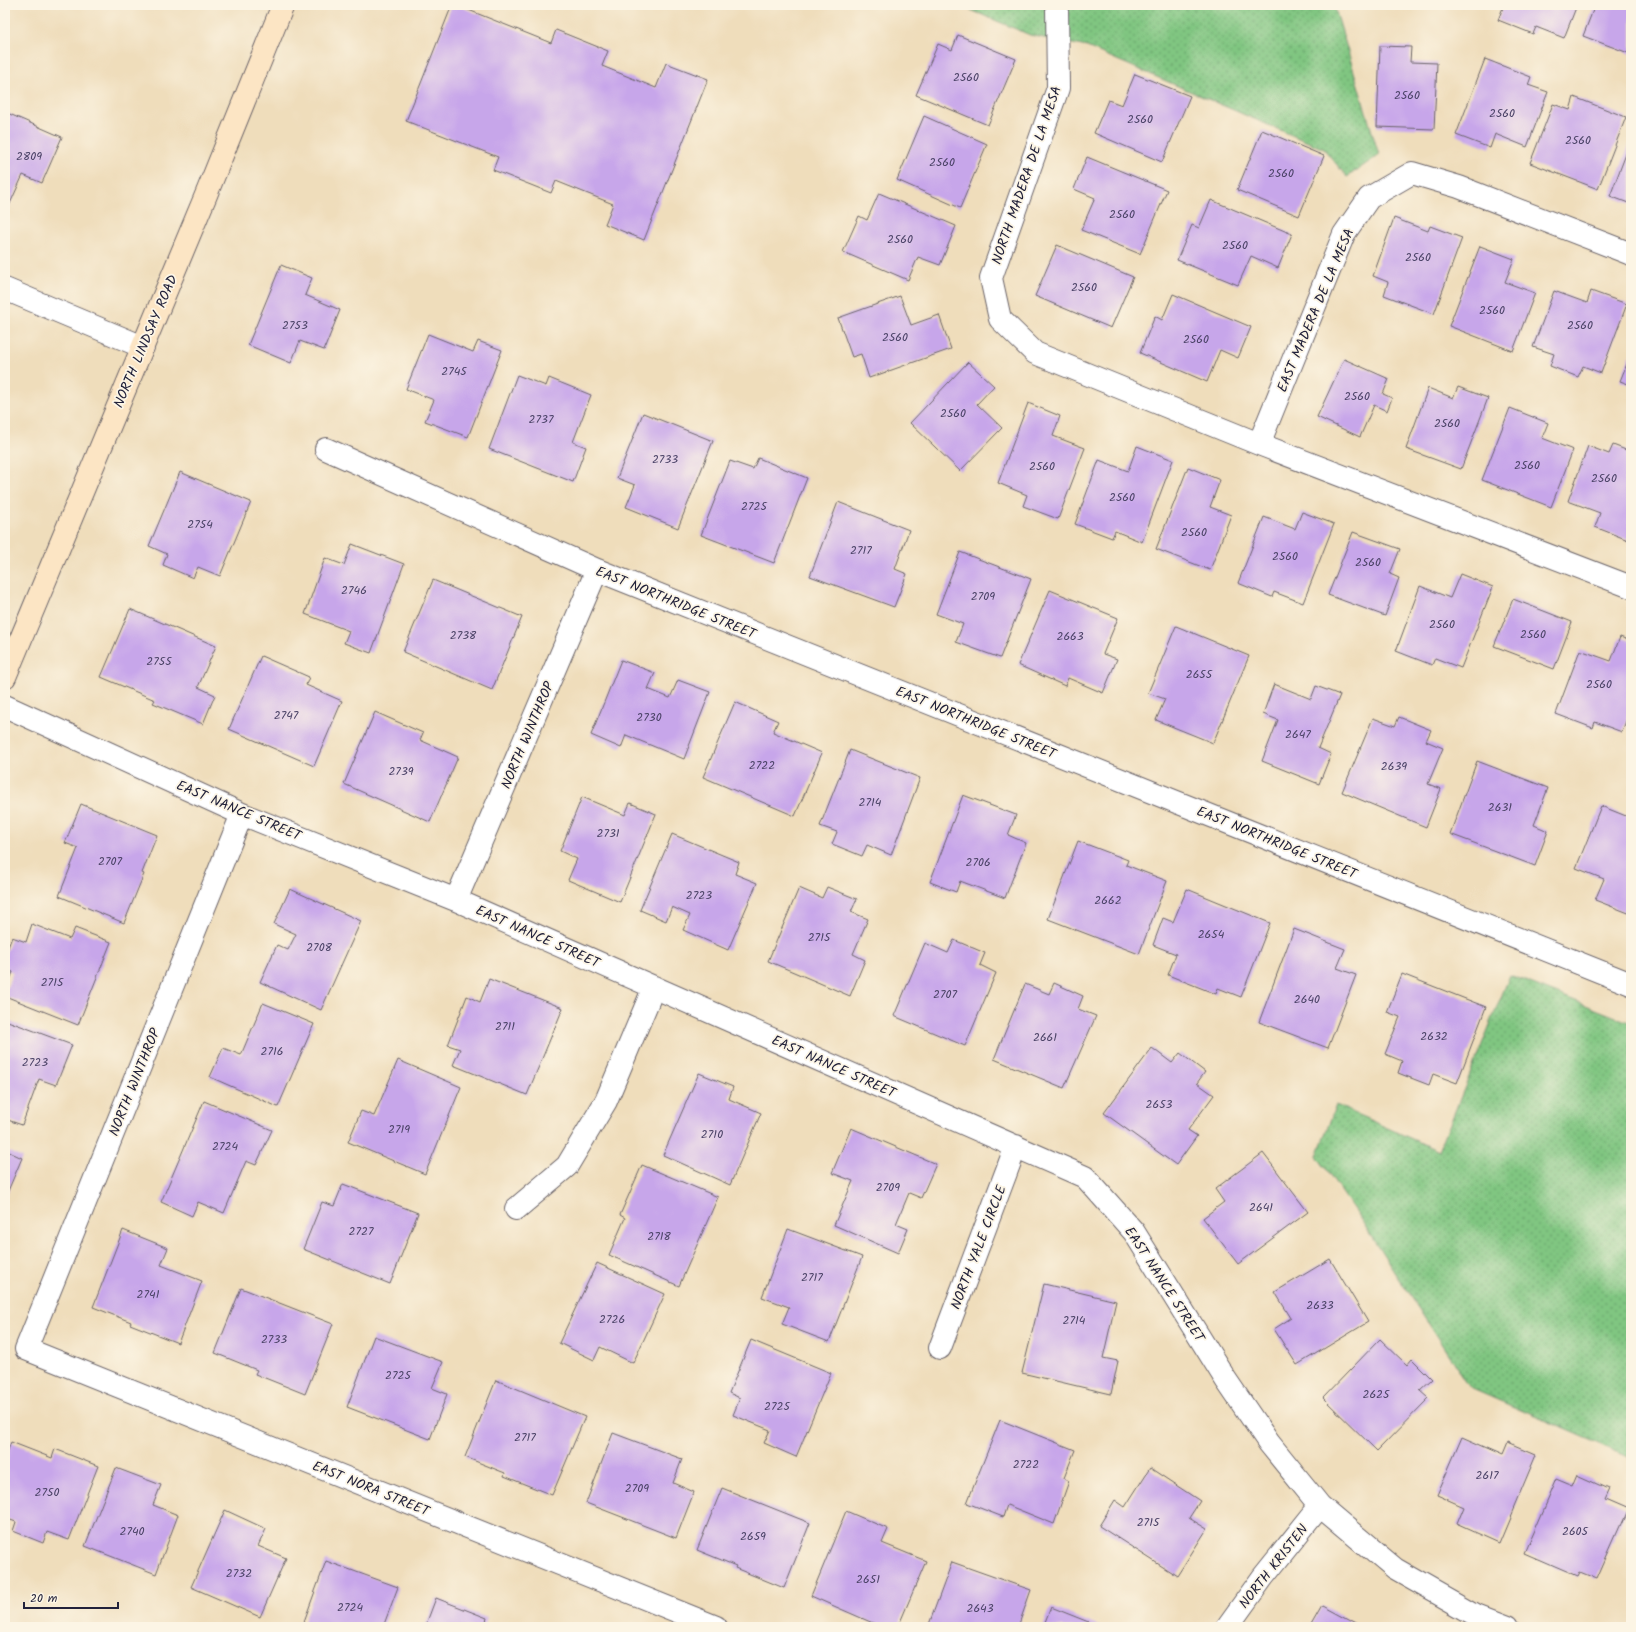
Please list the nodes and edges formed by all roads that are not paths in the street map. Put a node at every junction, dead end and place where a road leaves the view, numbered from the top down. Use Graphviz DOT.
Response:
graph roads {
  1 [pos="283,5"];
  2 [pos="1057,5"];
  3 [pos="1631,254"];
  4 [pos="5,289"];
  5 [pos="143,347"];
  6 [pos="1259,444"];
  7 [pos="326,449"];
  8 [pos="597,570"];
  9 [pos="1631,587"];
  10 [pos="5,676"];
  11 [pos="5,706"];
  12 [pos="242,814"];
  13 [pos="456,900"];
  14 [pos="1631,984"];
  15 [pos="654,987"];
  16 [pos="1016,1146"];
  17 [pos="516,1209"];
  18 [pos="940,1348"];
  19 [pos="26,1350"];
  20 [pos="1320,1506"];
  21 [pos="716,1627"];
  22 [pos="1227,1627"];
  23 [pos="1507,1627"];
  1 -- 5 [label="main road, NORTH LINDSAY ROAD"];
  2 -- 6 [label="street, NORTH MADERA DE LA MESA"];
  3 -- 6 [label="street, EAST MADERA DE LA MESA"];
  4 -- 5 [label="street"];
  5 -- 10 [label="main road, NORTH LINDSAY ROAD"];
  6 -- 9 [label="street"];
  7 -- 8 [label="street, EAST NORTHRIDGE STREET"];
  8 -- 13 [label="street, NORTH WINTHROP"];
  8 -- 14 [label="street, EAST NORTHRIDGE STREET"];
  11 -- 12 [label="street, EAST NANCE STREET"];
  12 -- 13 [label="street, EAST NANCE STREET"];
  12 -- 19 [label="street, NORTH WINTHROP"];
  13 -- 15 [label="street, EAST NANCE STREET"];
  15 -- 16 [label="street, EAST NANCE STREET"];
  15 -- 17 [label="street"];
  16 -- 18 [label="street, NORTH YALE CIRCLE"];
  16 -- 20 [label="street, EAST NANCE STREET"];
  19 -- 21 [label="street, EAST NORA STREET"];
  20 -- 22 [label="street, NORTH KRISTEN"];
  20 -- 23 [label="street, EAST NANCE STREET"];
}
